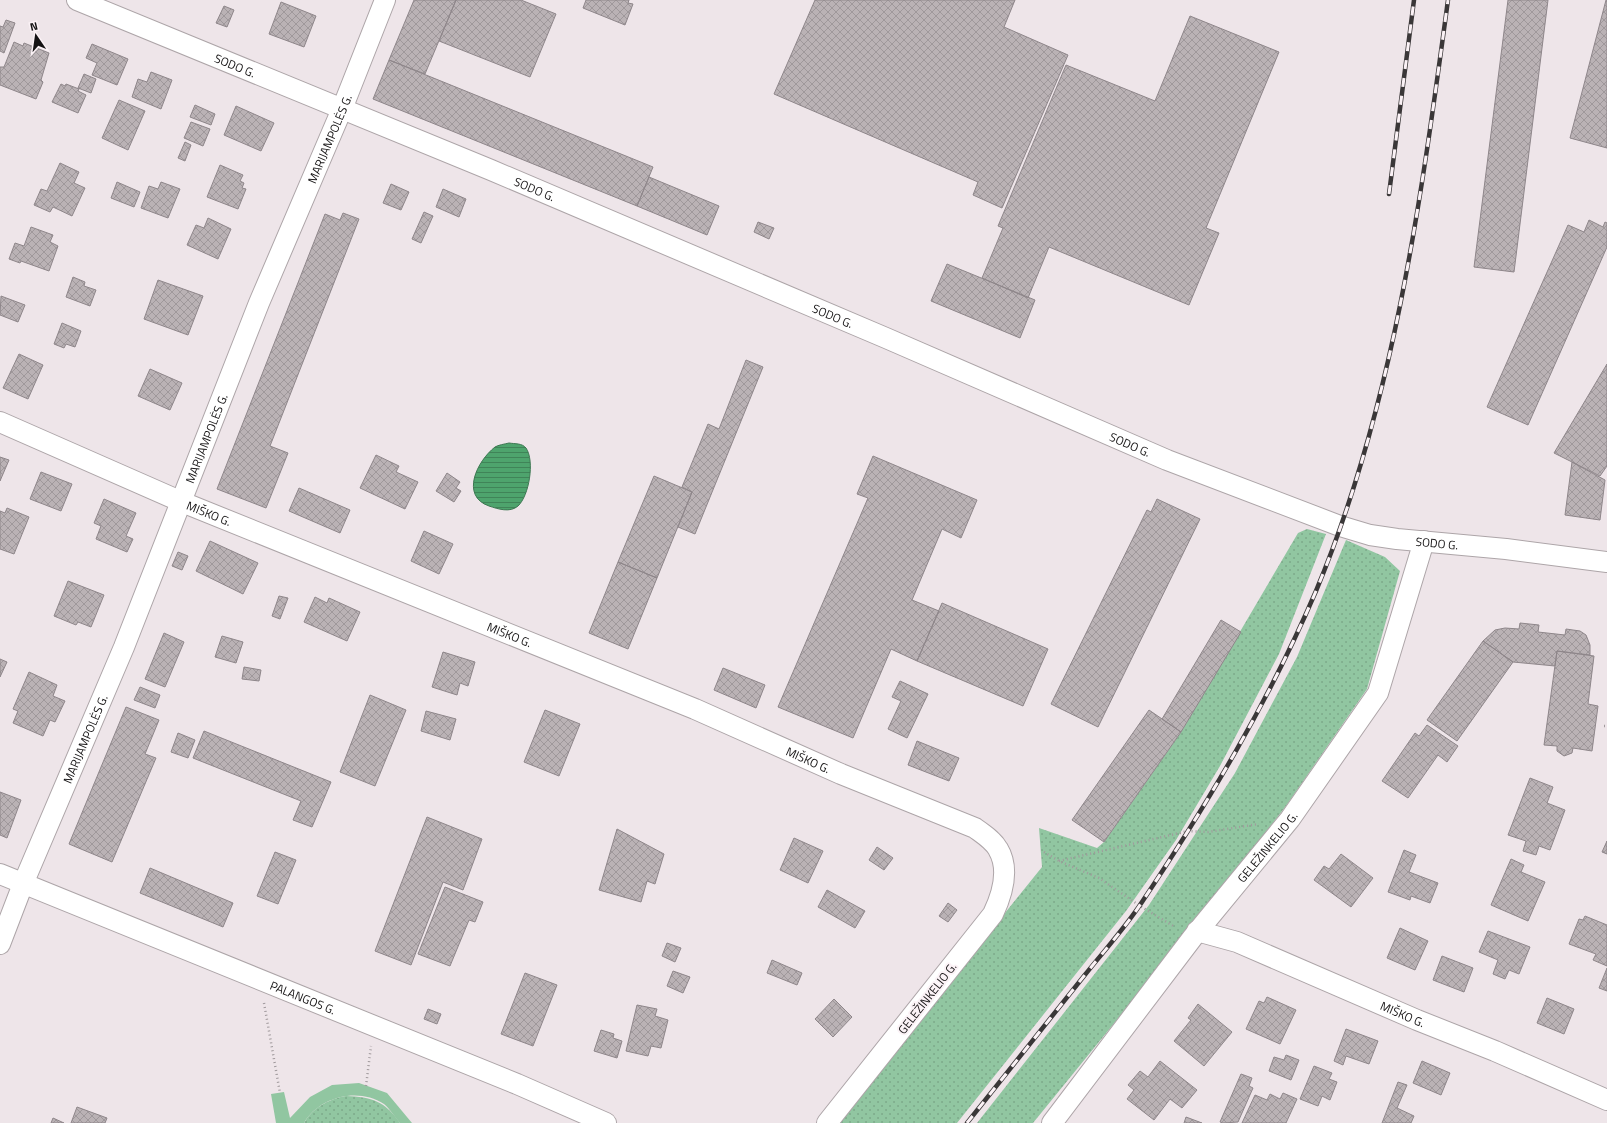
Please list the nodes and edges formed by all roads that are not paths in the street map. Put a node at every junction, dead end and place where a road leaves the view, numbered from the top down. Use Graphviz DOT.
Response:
graph roads {
  1 [pos="77,0"];
  2 [pos="385,0"];
  3 [pos="342,109"];
  4 [pos="0,422"];
  5 [pos="182,502"];
  6 [pos="1424,541"];
  7 [pos="1607,562"];
  8 [pos="1003,864"];
  9 [pos="0,874"];
  10 [pos="23,884"];
  11 [pos="1195,934"];
  12 [pos="0,944"];
  13 [pos="1607,1100"];
  14 [pos="606,1123"];
  15 [pos="827,1123"];
  16 [pos="1052,1123"];
  1 -- 3 [label="street, SODO G."];
  2 -- 3 [label="street, MARIJAMPOLĖS G."];
  3 -- 5 [label="street, MARIJAMPOLĖS G."];
  3 -- 6 [label="street, SODO G."];
  4 -- 5 [label="street, MIŠKO G."];
  5 -- 8 [label="street, MIŠKO G."];
  5 -- 10 [label="street, MARIJAMPOLĖS G."];
  6 -- 7 [label="street, SODO G."];
  6 -- 11 [label="street, GELEŽINKELIO G."];
  8 -- 15 [label="street, GELEŽINKELIO G."];
  9 -- 10 [label="street, PALANGOS G."];
  10 -- 12 [label="street, MARIJAMPOLĖS G."];
  10 -- 14 [label="street, PALANGOS G."];
  11 -- 13 [label="street, MIŠKO G."];
  11 -- 16 [label="street, GELEŽINKELIO G."];
}
